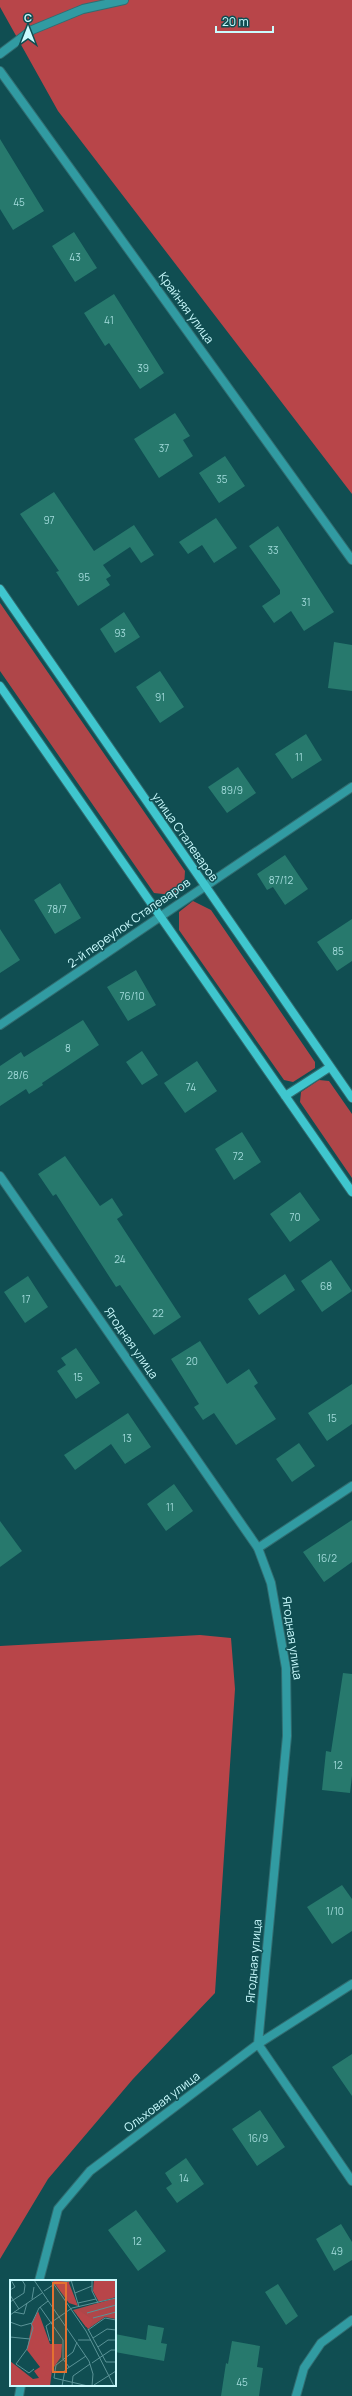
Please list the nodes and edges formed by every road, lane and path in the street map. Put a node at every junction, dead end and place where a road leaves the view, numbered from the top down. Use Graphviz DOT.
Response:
graph roads {
  1 [pos="124,0"];
  2 [pos="0,54"];
  3 [pos="0,71"];
  4 [pos="352,560"];
  5 [pos="0,589"];
  6 [pos="0,686"];
  7 [pos="352,787"];
  8 [pos="204,886"];
  9 [pos="160,918"];
  10 [pos="0,1025"];
  11 [pos="330,1067"];
  12 [pos="285,1096"];
  13 [pos="352,1098"];
  14 [pos="0,1176"];
  15 [pos="352,1192"];
  16 [pos="352,1486"];
  17 [pos="258,1548"];
  18 [pos="352,1984"];
  19 [pos="258,2044"];
  20 [pos="352,2181"];
  21 [pos="40,2280"];
  22 [pos="352,2320"];
  23 [pos="21,2386"];
  24 [pos="19,2396"];
  25 [pos="296,2396"];
  1 -- 2 [label="street"];
  3 -- 4 [label="street, Крайняя улица"];
  5 -- 8 [label="main road, улица Сталеваров"];
  6 -- 9 [label="main road"];
  7 -- 8 [label="street, 2-й переулок Сталеваров"];
  8 -- 9 [label="street, 2-й переулок Сталеваров"];
  8 -- 11 [label="main road, улица Сталеваров"];
  9 -- 10 [label="street, 2-й переулок Сталеваров"];
  9 -- 12 [label="main road"];
  11 -- 12 [label="main road"];
  11 -- 13 [label="main road, улица Сталеваров"];
  12 -- 15 [label="main road"];
  14 -- 17 [label="street, Ягодная улица"];
  16 -- 17 [label="street"];
  17 -- 19 [label="street, Ягодная улица"];
  18 -- 19 [label="street, Ольховая улица"];
  19 -- 20 [label="street"];
  19 -- 21 [label="street, Ольховая улица"];
  22 -- 25 [label="street"];
  23 -- 24 [label="street"];
}
